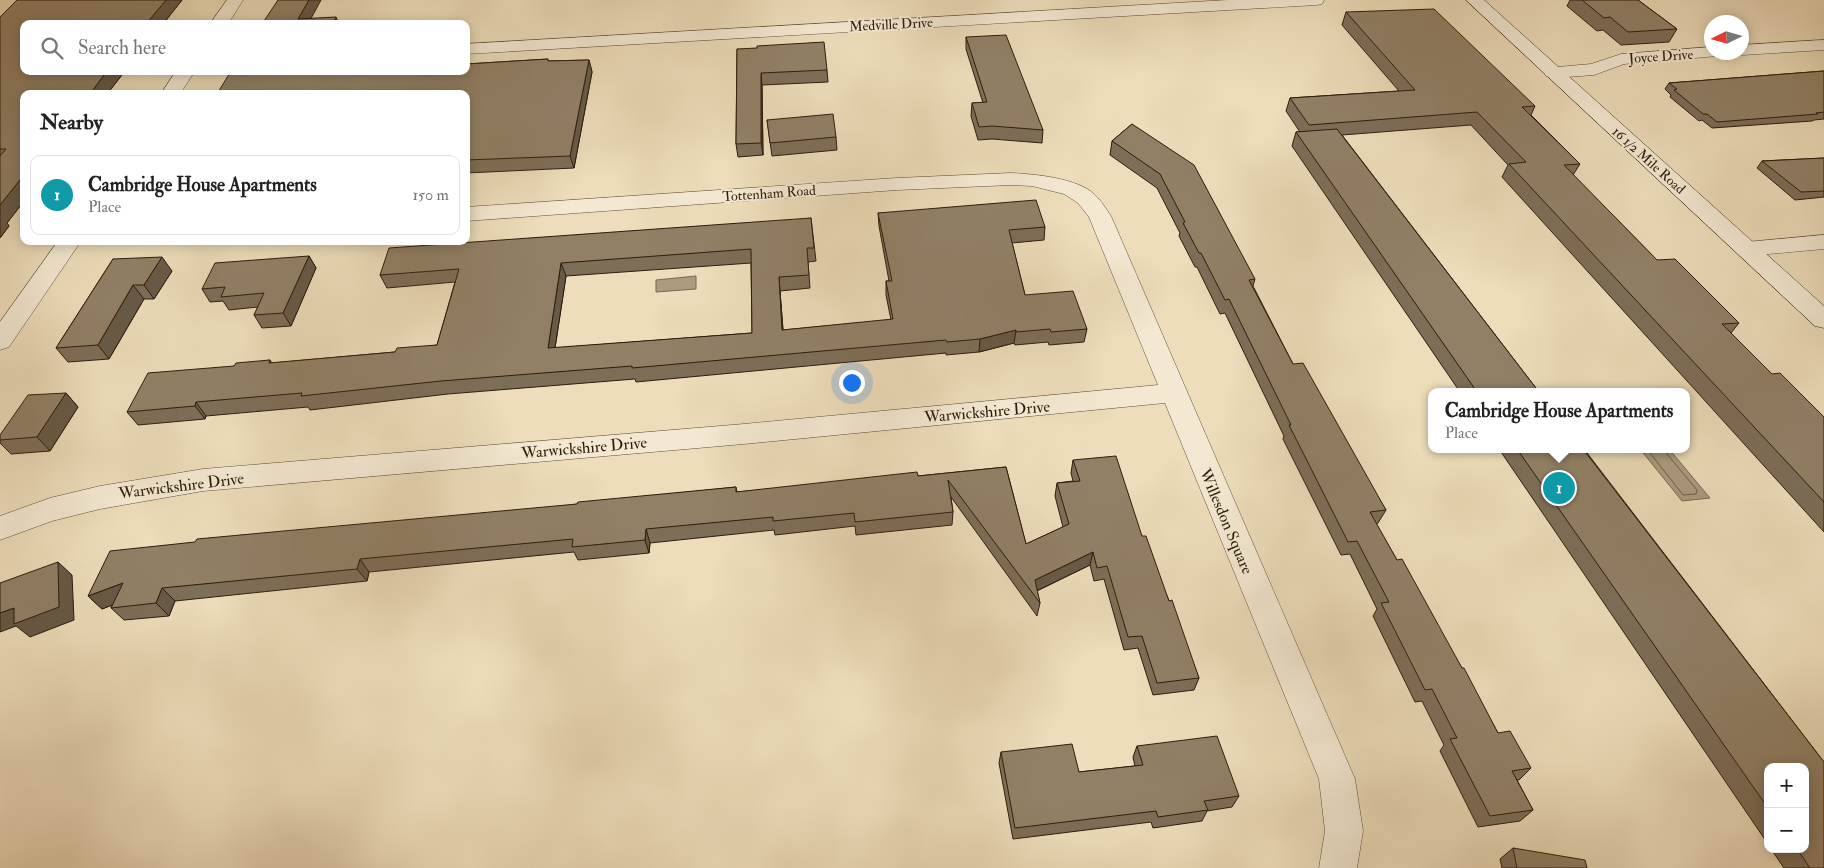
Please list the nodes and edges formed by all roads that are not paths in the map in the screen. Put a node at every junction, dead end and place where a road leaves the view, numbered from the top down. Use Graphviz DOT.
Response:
graph roads {
  1 [pos="235,0"];
  2 [pos="1316,0"];
  3 [pos="1474,0"];
  4 [pos="222,20"];
  5 [pos="1824,45"];
  6 [pos="470,49"];
  7 [pos="1749,50"];
  8 [pos="1704,53"];
  9 [pos="1553,72"];
  10 [pos="183,75"];
  11 [pos="173,90"];
  12 [pos="1071,189"];
  13 [pos="470,214"];
  14 [pos="1824,242"];
  15 [pos="67,245"];
  16 [pos="1746,249"];
  17 [pos="1824,320"];
  18 [pos="0,341"];
  19 [pos="1173,393"];
  20 [pos="0,528"];
  21 [pos="1338,868"];
  1 -- 4 [label="street"];
  2 -- 6 [label="street, Medville Drive"];
  3 -- 9 [label="street, 16 1/2 Mile Road"];
  5 -- 7 [label="street"];
  8 -- 9 [label="street, Joyce Drive"];
  9 -- 16 [label="street, 16 1/2 Mile Road"];
  10 -- 11 [label="street"];
  12 -- 13 [label="street, Tottenham Road"];
  12 -- 19 [label="street, Willesdon Square"];
  14 -- 16 [label="street"];
  15 -- 18 [label="street"];
  16 -- 17 [label="street, 16 1/2 Mile Road"];
  19 -- 20 [label="street, Warwickshire Drive"];
  19 -- 21 [label="street, Willesdon Square"];
}
